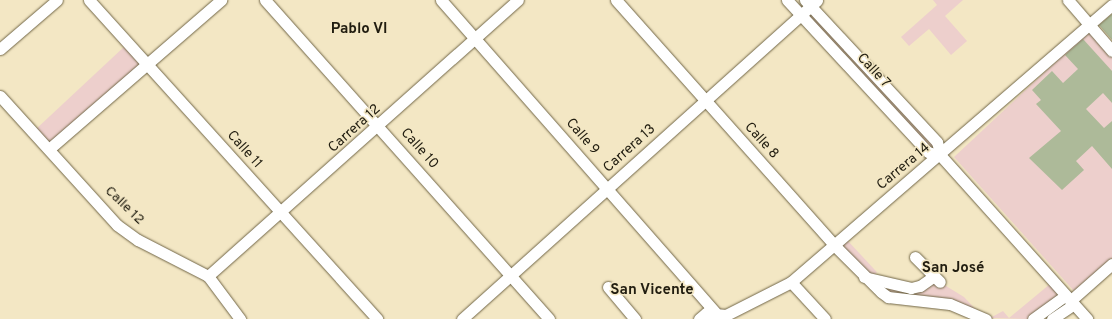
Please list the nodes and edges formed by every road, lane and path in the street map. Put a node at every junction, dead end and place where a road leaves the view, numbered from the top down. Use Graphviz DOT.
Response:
graph roads {
  1 [pos="57,0"];
  2 [pos="89,0"];
  3 [pos="221,0"];
  4 [pos="265,0"];
  5 [pos="442,0"];
  6 [pos="518,0"];
  7 [pos="616,0"];
  8 [pos="787,0"];
  9 [pos="1068,0"];
  10 [pos="811,2"];
  11 [pos="1112,4"];
  12 [pos="800,15"];
  13 [pos="1089,25"];
  14 [pos="477,39"];
  15 [pos="0,49"];
  16 [pos="1112,51"];
  17 [pos="149,65"];
  18 [pos="0,96"];
  19 [pos="706,101"];
  20 [pos="380,127"];
  21 [pos="49,149"];
  22 [pos="941,156"];
  23 [pos="608,190"];
  24 [pos="281,214"];
  25 [pos="834,245"];
  26 [pos="915,257"];
  27 [pos="1112,264"];
  28 [pos="511,275"];
  29 [pos="208,276"];
  30 [pos="864,277"];
  31 [pos="791,282"];
  32 [pos="608,287"];
  33 [pos="1069,300"];
  34 [pos="714,312"];
  35 [pos="240,319"];
  36 [pos="377,319"];
  37 [pos="462,319"];
  38 [pos="549,319"];
  39 [pos="635,319"];
  40 [pos="699,319"];
  41 [pos="825,319"];
  42 [pos="986,319"];
  43 [pos="1033,319"];
  44 [pos="1052,319"];
  45 [pos="1087,319"];
  1 -- 15 [label="street"];
  2 -- 17 [label="street, Calle 11"];
  3 -- 17 [label="street"];
  4 -- 20 [label="street, Calle 10"];
  5 -- 14 [label="street, Calle 9"];
  6 -- 14 [label="street, Carrera 12"];
  7 -- 19 [label="street, Calle 8"];
  8 -- 12 [label="street, Calle 7"];
  9 -- 13 [label="street"];
  10 -- 12 [label="street, Carrera 13"];
  10 -- 22 [label="street, Calle 7"];
  11 -- 13 [label="street, Carrera 14"];
  12 -- 19 [label="street, Carrera 13"];
  12 -- 22 [label="street, Calle 7"];
  13 -- 16 [label="street"];
  13 -- 22 [label="street, Carrera 14"];
  14 -- 20 [label="street, Carrera 12"];
  14 -- 23 [label="street, Calle 9"];
  17 -- 21 [label="street"];
  17 -- 24 [label="street, Calle 11"];
  18 -- 21 [label="street, Calle 12"];
  19 -- 23 [label="street, Carrera 13"];
  19 -- 25 [label="street, Calle 8"];
  20 -- 24 [label="street, Carrera 12"];
  20 -- 28 [label="street, Calle 10"];
  21 -- 29 [label="street, Calle 12"];
  22 -- 25 [label="street, Carrera 14"];
  22 -- 33 [label="street, Calle 7"];
  23 -- 28 [label="street, Carrera 13"];
  23 -- 34 [label="street, Calle 9"];
  24 -- 29 [label="street, Carrera 12"];
  24 -- 36 [label="street, Calle 11"];
  25 -- 30 [label="street, Calle 8"];
  25 -- 31 [label="street, Carrera 14"];
  26 -- 30 [label="street"];
  27 -- 33 [label="street"];
  28 -- 37 [label="street, Carrera 13"];
  28 -- 38 [label="street, Calle 10"];
  29 -- 35 [label="street, Calle 12"];
  30 -- 42 [label="street, Calle 8"];
  31 -- 34 [label="street, Carrera 14"];
  31 -- 41 [label="street"];
  32 -- 39 [label="street"];
  33 -- 43 [label="street"];
  33 -- 44 [label="street"];
  33 -- 45 [label="street, Calle 7"];
  34 -- 40 [label="street, Carrera 14"];
}
